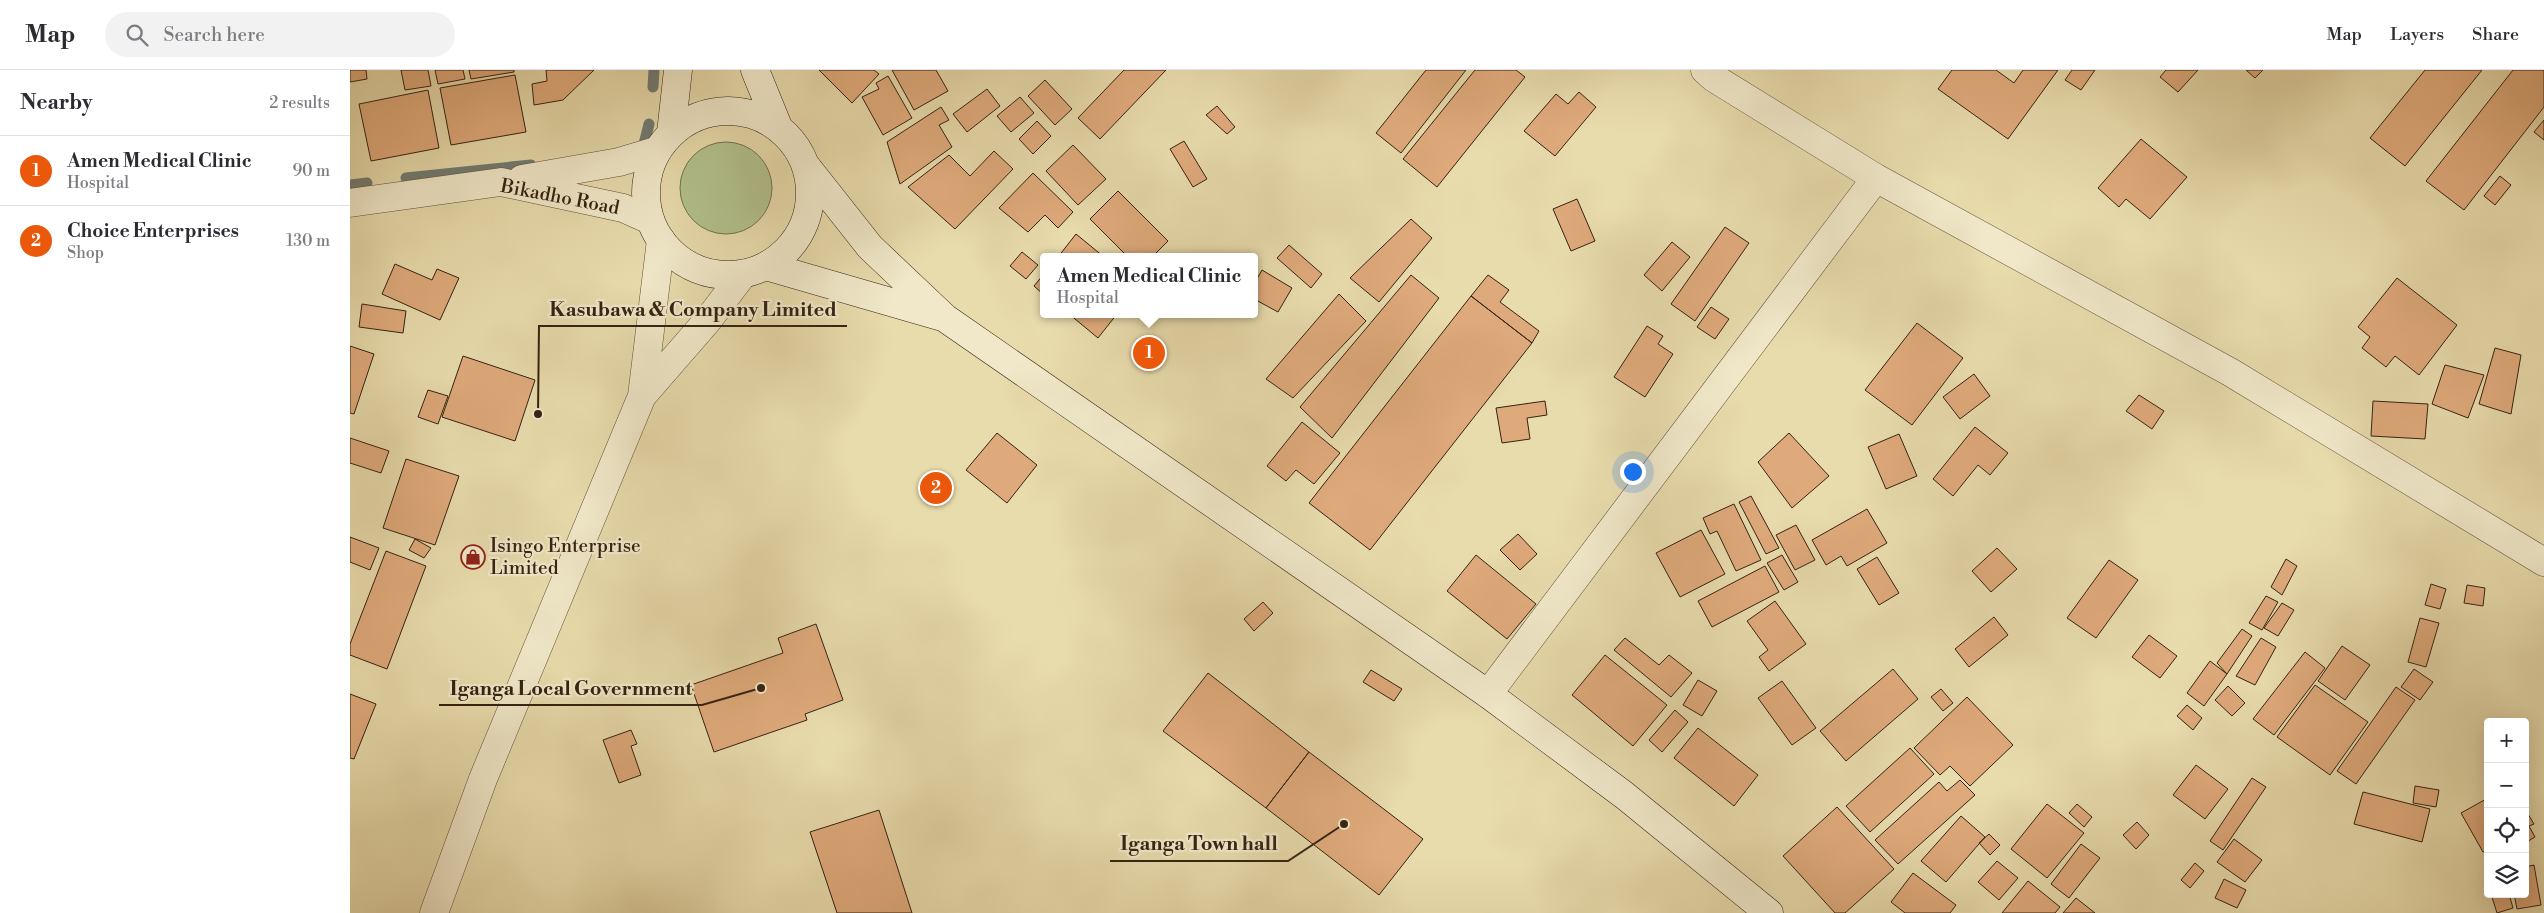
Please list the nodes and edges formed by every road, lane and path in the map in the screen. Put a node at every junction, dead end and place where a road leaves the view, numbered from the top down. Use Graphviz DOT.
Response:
graph roads {
  1 [pos="678,70"];
  2 [pos="756,70"];
  3 [pos="1705,70"];
  4 [pos="779,128"];
  5 [pos="664,142"];
  6 [pos="806,166"];
  7 [pos="1876,178"];
  8 [pos="500,182"];
  9 [pos="350,203"];
  10 [pos="655,230"];
  11 [pos="755,270"];
  12 [pos="945,318"];
  13 [pos="642,396"];
  14 [pos="2544,562"];
  15 [pos="1488,694"];
  16 [pos="1754,908"];
  17 [pos="434,913"];
  1 -- 5 [label="street"];
  2 -- 4 [label="street"];
  3 -- 7 [label="street"];
  4 -- 5 [label="street"];
  4 -- 6 [label="street"];
  5 -- 8 [label="street"];
  5 -- 10 [label="street"];
  6 -- 11 [label="street"];
  6 -- 12 [label="street"];
  7 -- 14 [label="street"];
  7 -- 15 [label="street"];
  8 -- 9 [label="street, Bikadho Road"];
  8 -- 10 [label="street, Bikadho Road"];
  10 -- 11 [label="street"];
  10 -- 13 [label="street"];
  11 -- 12 [label="street"];
  11 -- 13 [label="street"];
  12 -- 15 [label="street"];
  13 -- 17 [label="street"];
  15 -- 16 [label="street"];
}
